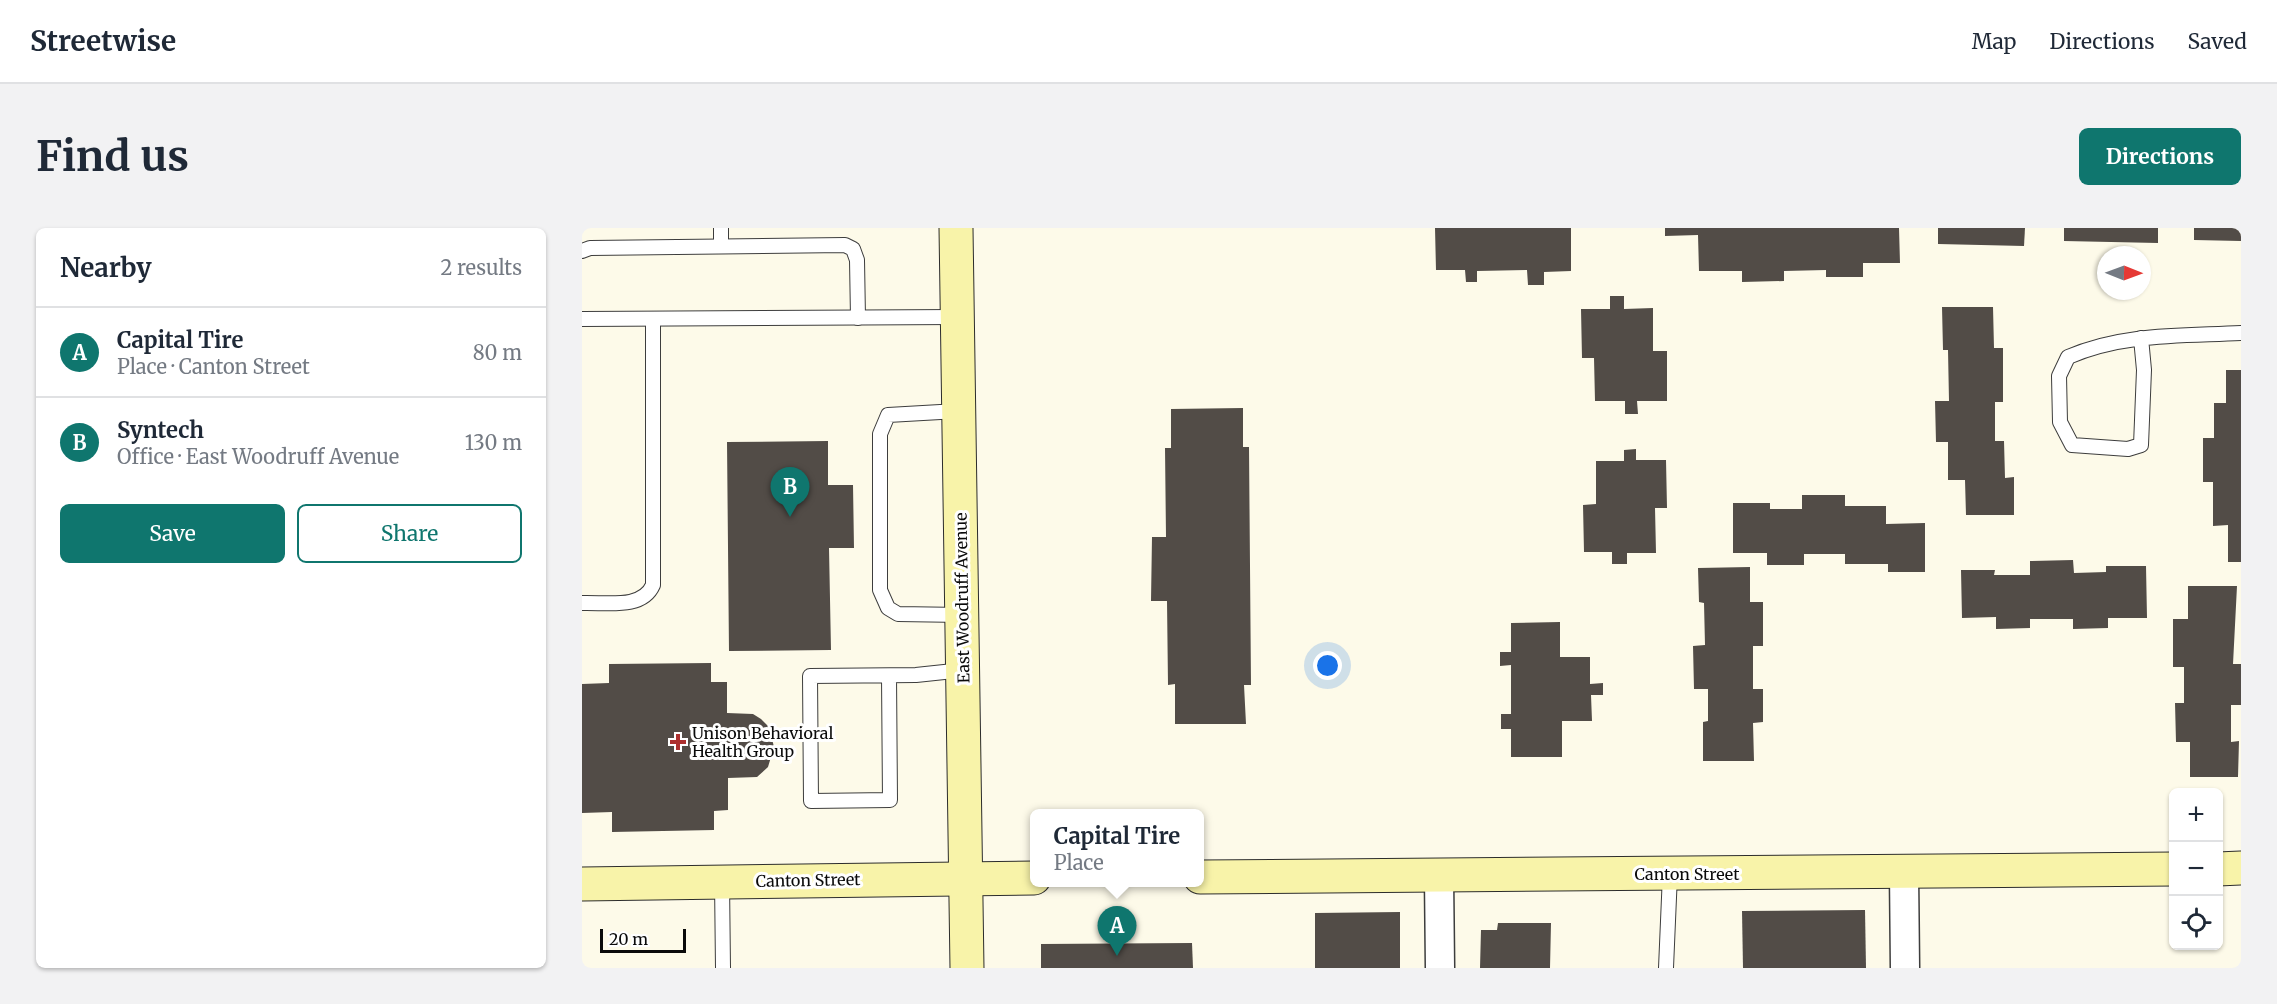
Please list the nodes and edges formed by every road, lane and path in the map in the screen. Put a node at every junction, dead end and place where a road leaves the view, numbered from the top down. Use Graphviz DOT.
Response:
graph roads {
  1 [pos="721,228"];
  2 [pos="956,228"];
  3 [pos="721,246"];
  4 [pos="582,251"];
  5 [pos="957,317"];
  6 [pos="858,318"];
  7 [pos="582,319"];
  8 [pos="653,319"];
  9 [pos="2241,333"];
  10 [pos="2141,338"];
  11 [pos="958,411"];
  12 [pos="582,603"];
  13 [pos="962,615"];
  14 [pos="963,670"];
  15 [pos="889,676"];
  16 [pos="2241,868"];
  17 [pos="2169,869"];
  18 [pos="2223,869"];
  19 [pos="1904,872"];
  20 [pos="1670,874"];
  21 [pos="1439,876"];
  22 [pos="1204,877"];
  23 [pos="966,878"];
  24 [pos="1030,878"];
  25 [pos="722,881"];
  26 [pos="582,884"];
  27 [pos="723,968"];
  28 [pos="967,968"];
  29 [pos="1440,968"];
  30 [pos="1666,968"];
  31 [pos="1905,968"];
  1 -- 3 [label="lane"];
  2 -- 5 [label="street, East Woodruff Avenue"];
  3 -- 4 [label="lane"];
  3 -- 6 [label="lane"];
  5 -- 6 [label="lane"];
  5 -- 11 [label="street, East Woodruff Avenue"];
  6 -- 8 [label="lane"];
  7 -- 8 [label="lane"];
  8 -- 12 [label="lane"];
  9 -- 10 [label="lane"];
  10 -- 10 [label="lane"];
  11 -- 13 [label="street, East Woodruff Avenue"];
  11 -- 13 [label="lane"];
  13 -- 14 [label="street, East Woodruff Avenue"];
  14 -- 15 [label="lane"];
  14 -- 23 [label="street, East Woodruff Avenue"];
  15 -- 15 [label="lane"];
  16 -- 18 [label="street"];
  17 -- 19 [label="street, Canton Street"];
  19 -- 20 [label="street, Canton Street"];
  19 -- 31 [label="street"];
  20 -- 21 [label="street, Canton Street"];
  20 -- 30 [label="lane"];
  21 -- 22 [label="street, Canton Street"];
  21 -- 29 [label="street"];
  23 -- 24 [label="street, Canton Street"];
  23 -- 25 [label="street, Canton Street"];
  23 -- 28 [label="street, East Woodruff Avenue"];
  25 -- 26 [label="street, Canton Street"];
  25 -- 27 [label="lane"];
}
